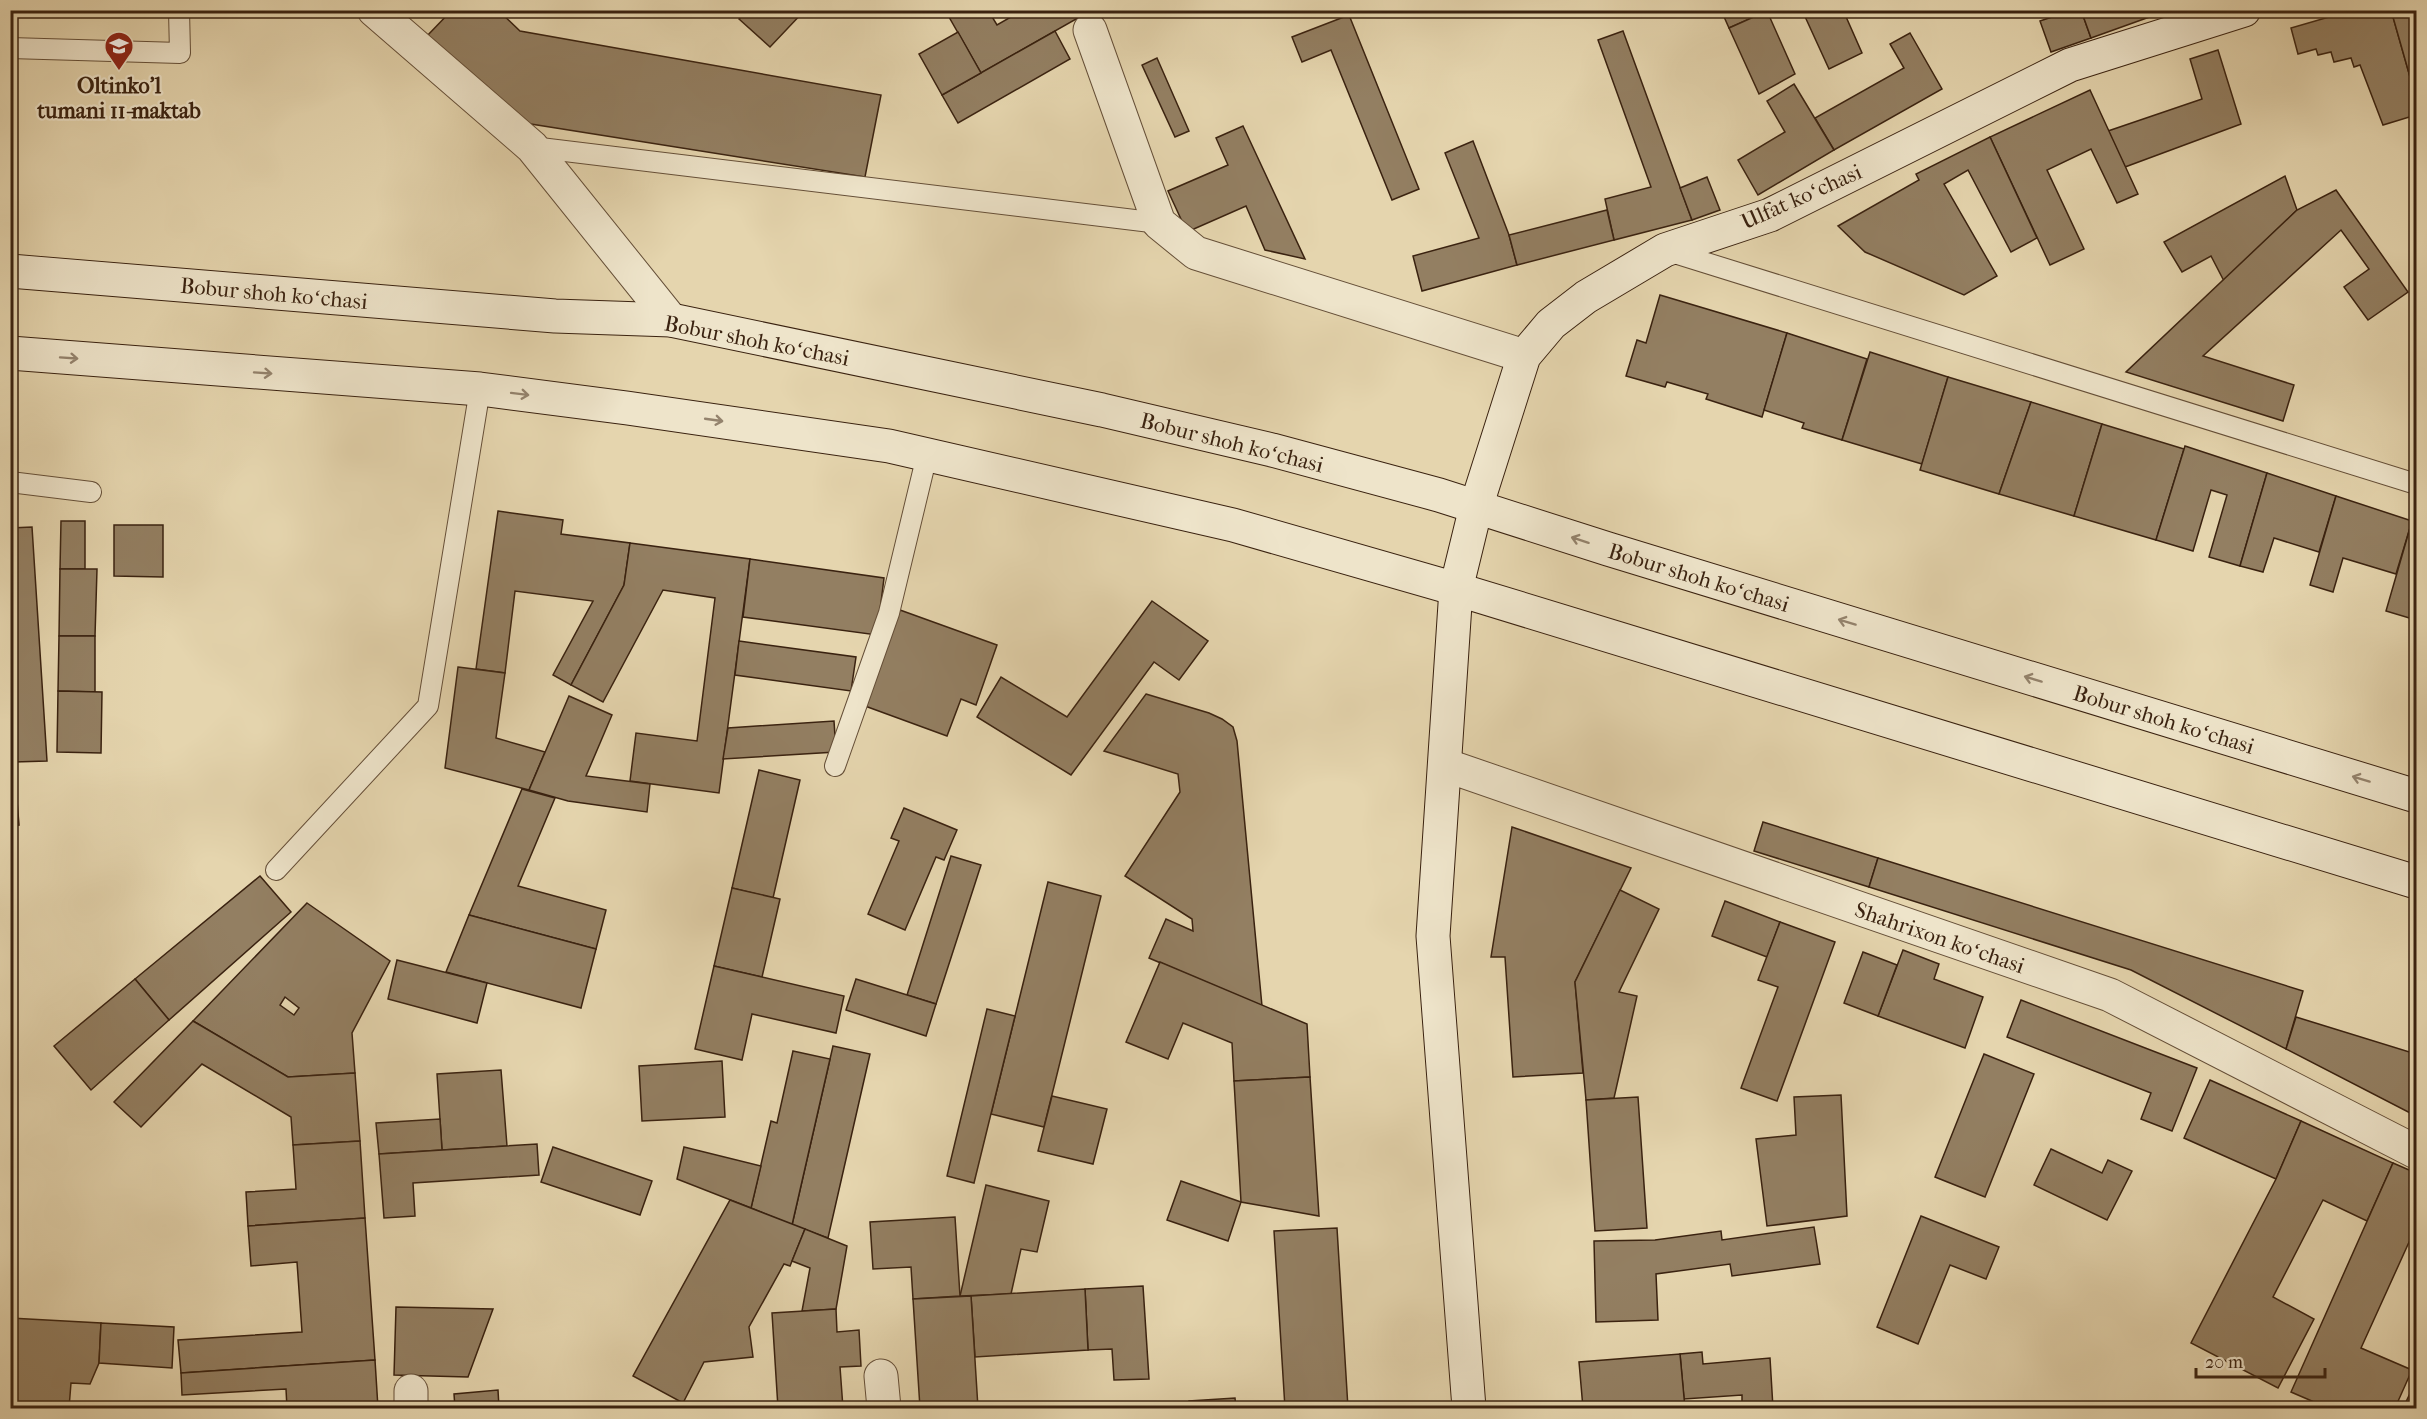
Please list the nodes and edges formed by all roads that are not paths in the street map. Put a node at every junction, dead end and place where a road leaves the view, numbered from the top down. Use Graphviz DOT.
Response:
graph roads {
  1 [pos="179,10"];
  2 [pos="374,10"];
  3 [pos="2244,10"];
  4 [pos="1090,30"];
  5 [pos="10,48"];
  6 [pos="532,147"];
  7 [pos="1159,223"];
  8 [pos="1665,250"];
  9 [pos="10,271"];
  10 [pos="671,320"];
  11 [pos="10,353"];
  12 [pos="1524,356"];
  13 [pos="480,389"];
  14 [pos="927,455"];
  15 [pos="10,482"];
  16 [pos="2416,484"];
  17 [pos="91,492"];
  18 [pos="1476,507"];
  19 [pos="1456,589"];
  20 [pos="1446,765"];
  21 [pos="835,766"];
  22 [pos="2416,796"];
  23 [pos="276,870"];
  24 [pos="2416,882"];
  25 [pos="2416,1152"];
  26 [pos="881,1376"];
  27 [pos="884,1408"];
  28 [pos="1469,1408"];
  1 -- 5 [label="lane"];
  2 -- 6 [label="main road"];
  3 -- 8 [label="main road, Ulfat koʻchasi"];
  4 -- 7 [label="main road"];
  6 -- 7 [label="lane"];
  6 -- 10 [label="main road"];
  7 -- 12 [label="main road"];
  8 -- 12 [label="main road, Ulfat koʻchasi"];
  8 -- 16 [label="lane"];
  9 -- 10 [label="main road, Bobur shoh koʻchasi"];
  10 -- 18 [label="main road, Bobur shoh koʻchasi"];
  11 -- 13 [label="main road, one-way"];
  12 -- 18 [label="main road, Ulfat koʻchasi"];
  13 -- 14 [label="main road, one-way"];
  13 -- 23 [label="lane"];
  14 -- 19 [label="main road"];
  14 -- 21 [label="lane"];
  15 -- 17 [label="lane"];
  18 -- 19 [label="main road, Ulfat koʻchasi"];
  22 -- 18 [label="main road, Bobur shoh koʻchasi, one-way"];
  19 -- 20 [label="main road, Ulfat koʻchasi"];
  19 -- 24 [label="main road"];
  20 -- 25 [label="main road, Shahrixon koʻchasi"];
  20 -- 28 [label="main road, Ulfat koʻchasi"];
  26 -- 27 [label="main road"];
}
